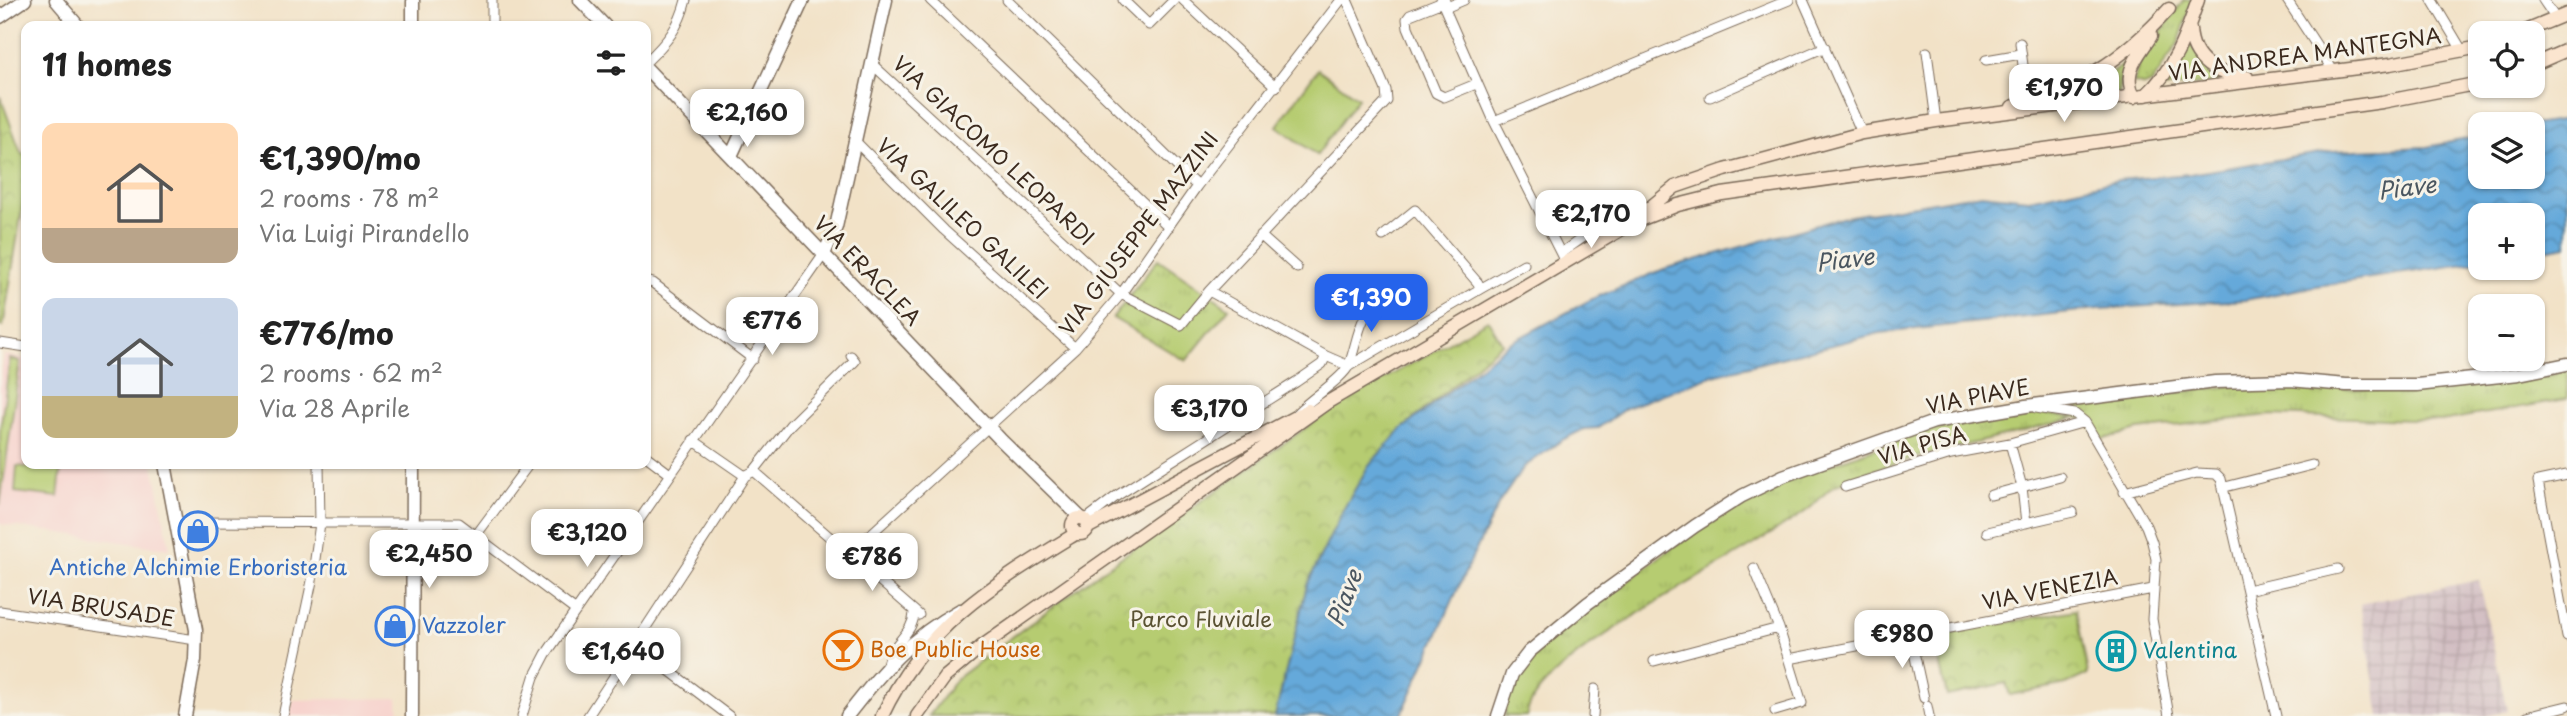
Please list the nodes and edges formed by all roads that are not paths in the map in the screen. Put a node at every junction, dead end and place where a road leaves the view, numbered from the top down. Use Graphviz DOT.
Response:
graph roads {
  1 [pos="25,0"];
  2 [pos="45,0"];
  3 [pos="54,0"];
  4 [pos="413,0"];
  5 [pos="492,0"];
  6 [pos="580,0"];
  7 [pos="686,0"];
  8 [pos="803,0"];
  9 [pos="886,0"];
  10 [pos="930,0"];
  11 [pos="1007,0"];
  12 [pos="1123,0"];
  13 [pos="1183,0"];
  14 [pos="1341,0"];
  15 [pos="1347,0"];
  16 [pos="1464,0"];
  17 [pos="1789,0"];
  18 [pos="1803,0"];
  19 [pos="2198,0"];
  20 [pos="2287,0"];
  21 [pos="2432,0"];
  22 [pos="2543,0"];
  23 [pos="1171,1"];
  24 [pos="1444,3"];
  25 [pos="2172,4"];
  26 [pos="2562,16"];
  27 [pos="0,17"];
  28 [pos="73,21"];
  29 [pos="413,21"];
  30 [pos="492,21"];
  31 [pos="600,21"];
  32 [pos="2190,23"];
  33 [pos="2545,23"];
  34 [pos="2020,43"];
  35 [pos="1825,47"];
  36 [pos="2567,50"];
  37 [pos="2468,51"];
  38 [pos="1927,52"];
  39 [pos="2463,52"];
  40 [pos="2021,54"];
  41 [pos="651,57"];
  42 [pos="2545,59"];
  43 [pos="1986,60"];
  44 [pos="872,64"];
  45 [pos="2332,69"];
  46 [pos="651,73"];
  47 [pos="2264,78"];
  48 [pos="1476,84"];
  49 [pos="2468,85"];
  50 [pos="1276,87"];
  51 [pos="2140,96"];
  52 [pos="1710,97"];
  53 [pos="2028,102"];
  54 [pos="1990,114"];
  55 [pos="1494,121"];
  56 [pos="1936,121"];
  57 [pos="1862,133"];
  58 [pos="856,142"];
  59 [pos="731,156"];
  60 [pos="1197,186"];
  61 [pos="1605,222"];
  62 [pos="1632,223"];
  63 [pos="1169,227"];
  64 [pos="1260,235"];
  65 [pos="1383,236"];
  66 [pos="824,254"];
  67 [pos="1563,258"];
  68 [pos="1524,264"];
  69 [pos="1297,268"];
  70 [pos="651,282"];
  71 [pos="1480,289"];
  72 [pos="1209,291"];
  73 [pos="1121,294"];
  74 [pos="1382,296"];
  75 [pos="0,343"];
  76 [pos="21,346"];
  77 [pos="1075,348"];
  78 [pos="1326,355"];
  79 [pos="851,356"];
  80 [pos="753,359"];
  81 [pos="2567,365"];
  82 [pos="1349,366"];
  83 [pos="1328,402"];
  84 [pos="2026,406"];
  85 [pos="1295,416"];
  86 [pos="2085,422"];
  87 [pos="989,427"];
  88 [pos="693,440"];
  89 [pos="2010,443"];
  90 [pos="651,460"];
  91 [pos="2312,466"];
  92 [pos="166,469"];
  93 [pos="319,469"];
  94 [pos="413,469"];
  95 [pos="525,469"];
  96 [pos="670,474"];
  97 [pos="750,474"];
  98 [pos="2567,475"];
  99 [pos="2060,477"];
  100 [pos="1845,487"];
  101 [pos="2022,487"];
  102 [pos="2225,487"];
  103 [pos="2124,492"];
  104 [pos="1991,495"];
  105 [pos="2073,512"];
  106 [pos="177,522"];
  107 [pos="413,522"];
  108 [pos="320,523"];
  109 [pos="2026,523"];
  110 [pos="1080,524"];
  111 [pos="1987,532"];
  112 [pos="477,534"];
  113 [pos="850,553"];
  114 [pos="1754,568"];
  115 [pos="2338,569"];
  116 [pos="2153,589"];
  117 [pos="2247,590"];
  118 [pos="966,608"];
  119 [pos="0,611"];
  120 [pos="576,611"];
  121 [pos="1779,628"];
  122 [pos="1910,634"];
  123 [pos="2567,637"];
  124 [pos="196,640"];
  125 [pos="634,644"];
  126 [pos="926,644"];
  127 [pos="1789,659"];
  128 [pos="1654,662"];
  129 [pos="886,665"];
  130 [pos="1595,689"];
  131 [pos="2567,706"];
  132 [pos="1927,707"];
  133 [pos="1775,711"];
  134 [pos="185,716"];
  135 [pos="283,716"];
  136 [pos="412,716"];
  137 [pos="522,716"];
  138 [pos="588,716"];
  139 [pos="729,716"];
  140 [pos="847,716"];
  141 [pos="882,716"];
  142 [pos="917,716"];
  143 [pos="1498,716"];
  144 [pos="1593,716"];
  145 [pos="2169,716"];
  146 [pos="2276,716"];
  147 [pos="2527,716"];
  1 -- 27 [label="street"];
  2 -- 3 [label="street"];
  3 -- 28 [label="street"];
  4 -- 29 [label="street"];
  5 -- 30 [label="street"];
  6 -- 31 [label="street"];
  7 -- 41 [label="street"];
  8 -- 59 [label="street"];
  9 -- 44 [label="street"];
  10 -- 63 [label="street"];
  11 -- 60 [label="street"];
  12 -- 23 [label="street"];
  13 -- 50 [label="street"];
  14 -- 50 [label="street, VIA GIUSEPPE MAZZINI"];
  15 -- 64 [label="street"];
  16 -- 24 [label="street"];
  17 -- 55 [label="street"];
  18 -- 35 [label="street"];
  19 -- 32 [label="main road"];
  20 -- 45 [label="street"];
  21 -- 39 [label="street"];
  22 -- 26 [label="street"];
  24 -- 48 [label="street"];
  24 -- 48 [label="street"];
  25 -- 51 [label="main road"];
  25 -- 53 [label="main road"];
  26 -- 33 [label="main road"];
  32 -- 47 [label="main road"];
  32 -- 51 [label="main road"];
  34 -- 40 [label="street"];
  35 -- 52 [label="street"];
  35 -- 57 [label="street"];
  36 -- 42 [label="main road"];
  37 -- 39 [label="main road, VIA ANDREA MANTEGNA"];
  38 -- 56 [label="street"];
  39 -- 45 [label="main road, VIA ANDREA MANTEGNA"];
  40 -- 43 [label="street"];
  40 -- 53 [label="street"];
  44 -- 58 [label="street"];
  44 -- 73 [label="street, VIA GIACOMO LEOPARDI"];
  45 -- 47 [label="main road, VIA ANDREA MANTEGNA"];
  46 -- 59 [label="street, VIA ERACLEA"];
  47 -- 51 [label="main road, VIA ANDREA MANTEGNA"];
  48 -- 55 [label="street"];
  49 -- 62 [label="main road"];
  50 -- 60 [label="street, VIA GIUSEPPE MAZZINI"];
  51 -- 54 [label="main road, VIA ANDREA MANTEGNA"];
  53 -- 54 [label="main road"];
  54 -- 56 [label="main road"];
  55 -- 67 [label="street"];
  56 -- 57 [label="main road"];
  57 -- 62 [label="main road"];
  58 -- 66 [label="street"];
  58 -- 77 [label="street, VIA GALILEO GALILEI"];
  59 -- 66 [label="street, VIA ERACLEA"];
  60 -- 63 [label="street, VIA GIUSEPPE MAZZINI"];
  61 -- 67 [label="street"];
  62 -- 67 [label="main road"];
  63 -- 73 [label="street, VIA GIUSEPPE MAZZINI"];
  64 -- 69 [label="street"];
  64 -- 72 [label="street"];
  65 -- 71 [label="street"];
  66 -- 80 [label="street"];
  66 -- 87 [label="street, VIA ERACLEA"];
  67 -- 83 [label="main road"];
  68 -- 71 [label="street"];
  70 -- 80 [label="street"];
  71 -- 82 [label="street"];
  72 -- 73 [label="street, VIA GIACOMO LEOPARDI"];
  72 -- 78 [label="street"];
  73 -- 77 [label="street, VIA GIUSEPPE MAZZINI"];
  74 -- 82 [label="street"];
  75 -- 76 [label="street"];
  77 -- 87 [label="street, VIA GIUSEPPE MAZZINI"];
  78 -- 82 [label="street"];
  78 -- 110 [label="street"];
  79 -- 97 [label="street"];
  80 -- 88 [label="street"];
  81 -- 84 [label="street, VIA PIAVE"];
  82 -- 85 [label="street"];
  83 -- 85 [label="main road"];
  83 -- 142 [label="main road"];
  84 -- 86 [label="street"];
  84 -- 143 [label="street, VIA PIAVE"];
  85 -- 110 [label="main road"];
  86 -- 89 [label="street, VIA PISA"];
  86 -- 103 [label="street"];
  87 -- 110 [label="street, VIA ERACLEA"];
  87 -- 113 [label="street, VIA GIUSEPPE MAZZINI"];
  88 -- 96 [label="street"];
  88 -- 97 [label="street"];
  89 -- 100 [label="street, VIA PISA"];
  89 -- 101 [label="street"];
  90 -- 96 [label="street"];
  91 -- 102 [label="street"];
  92 -- 106 [label="street"];
  93 -- 108 [label="street"];
  94 -- 107 [label="street"];
  95 -- 112 [label="street"];
  96 -- 120 [label="street"];
  97 -- 113 [label="street"];
  97 -- 125 [label="street"];
  98 -- 123 [label="street"];
  99 -- 101 [label="street"];
  101 -- 104 [label="street"];
  101 -- 109 [label="street"];
  102 -- 103 [label="street"];
  102 -- 117 [label="street"];
  103 -- 116 [label="street"];
  105 -- 109 [label="street"];
  106 -- 108 [label="street"];
  106 -- 124 [label="street"];
  107 -- 108 [label="street"];
  107 -- 112 [label="street"];
  107 -- 136 [label="street"];
  108 -- 135 [label="street"];
  109 -- 111 [label="street"];
  110 -- 118 [label="main road"];
  112 -- 120 [label="street"];
  113 -- 129 [label="street"];
  114 -- 121 [label="street"];
  115 -- 117 [label="street"];
  116 -- 122 [label="street, VIA VENEZIA"];
  116 -- 145 [label="street"];
  117 -- 146 [label="street"];
  118 -- 126 [label="main road"];
  118 -- 129 [label="street"];
  119 -- 124 [label="street, VIA BRUSADE"];
  120 -- 137 [label="street"];
  121 -- 127 [label="street"];
  121 -- 128 [label="street"];
  122 -- 127 [label="street, VIA VENEZIA"];
  122 -- 132 [label="street"];
  124 -- 134 [label="street"];
  125 -- 138 [label="street"];
  125 -- 139 [label="street"];
  126 -- 129 [label="street"];
  126 -- 141 [label="main road"];
  127 -- 133 [label="street"];
  129 -- 140 [label="street"];
  130 -- 144 [label="street"];
  131 -- 147 [label="street"];
}
